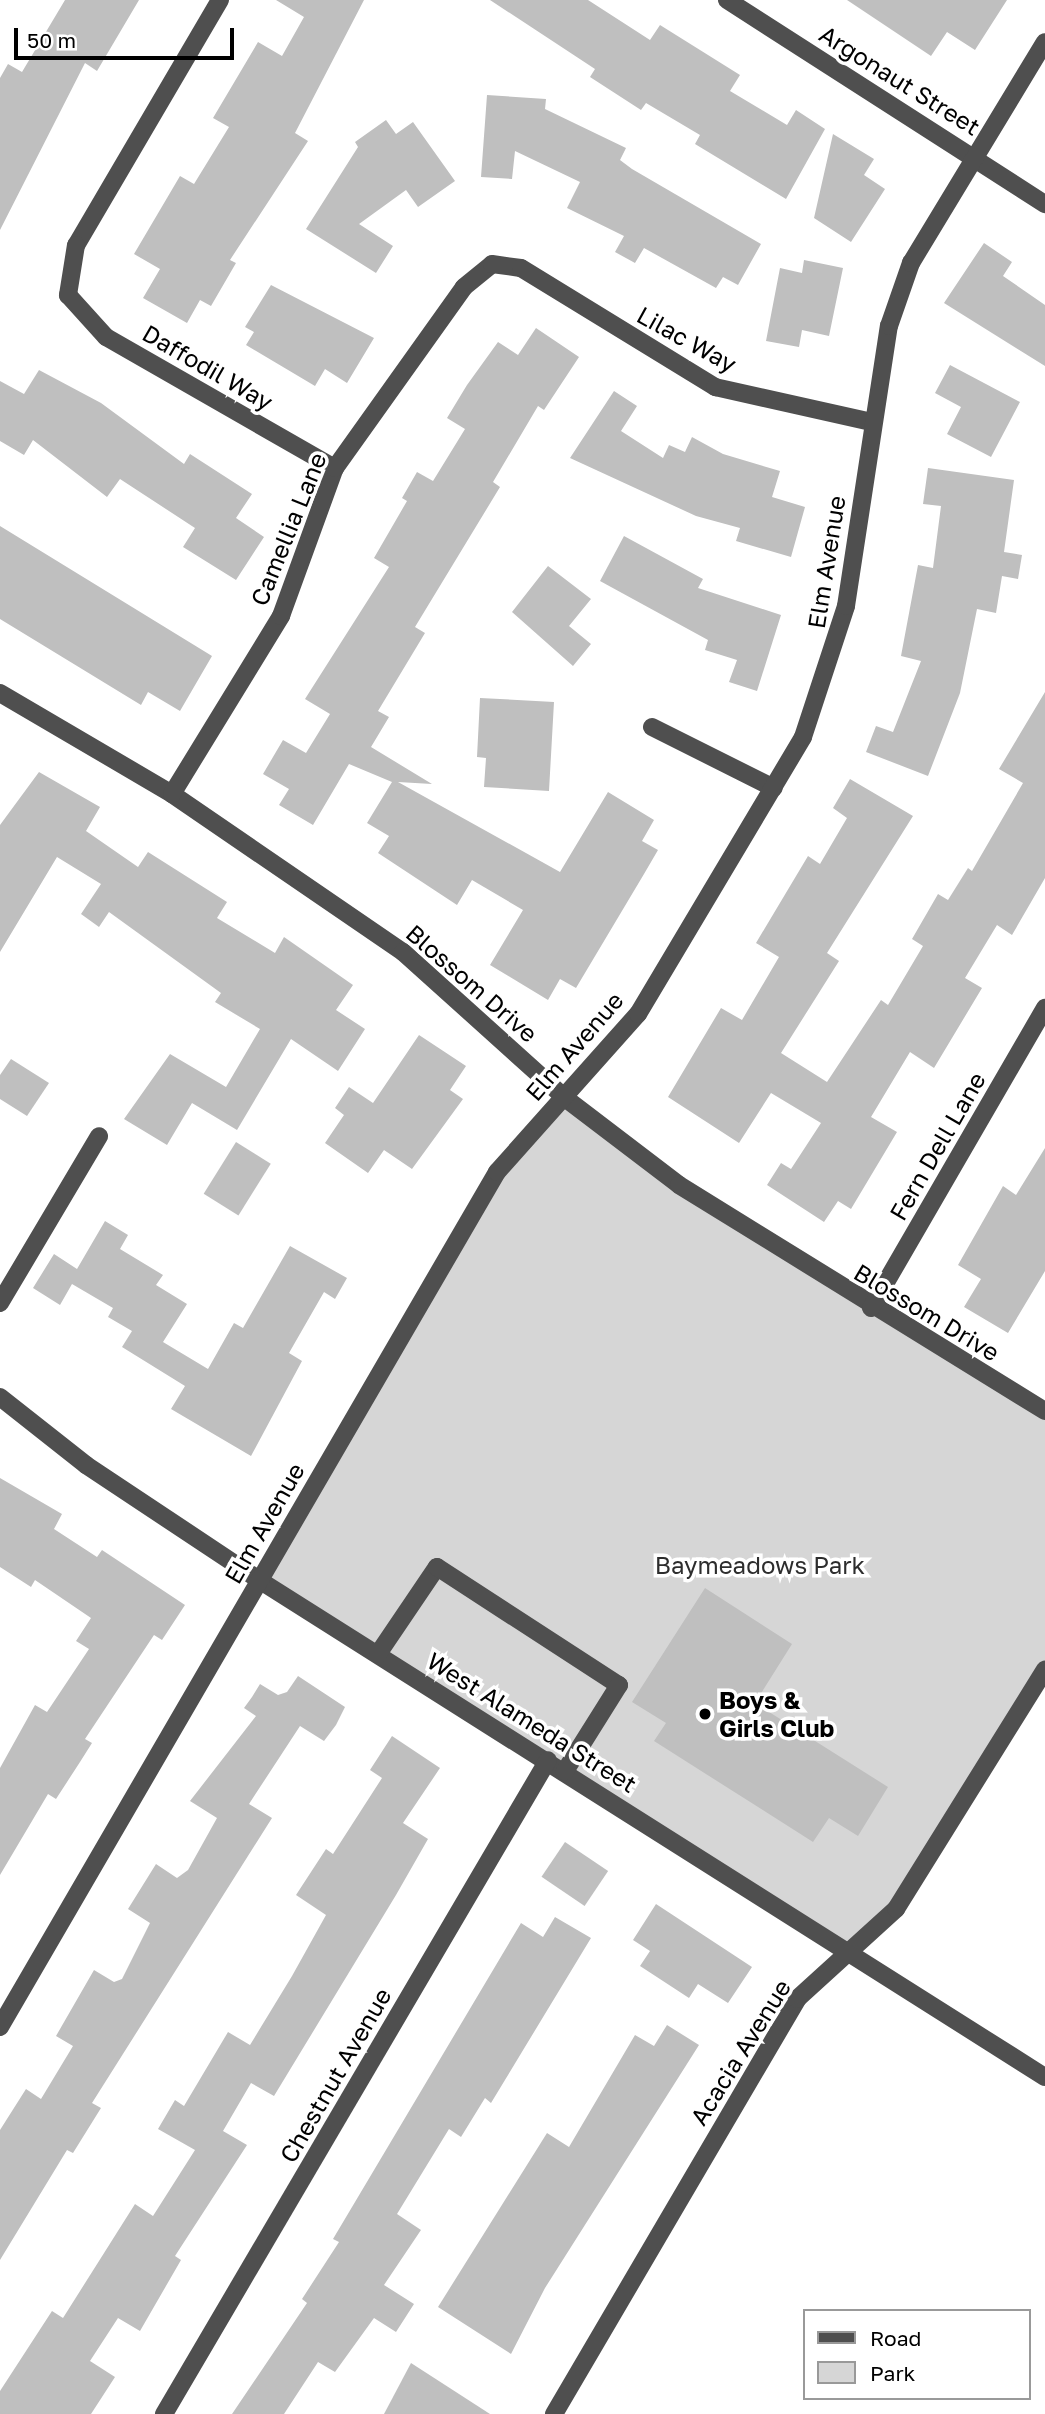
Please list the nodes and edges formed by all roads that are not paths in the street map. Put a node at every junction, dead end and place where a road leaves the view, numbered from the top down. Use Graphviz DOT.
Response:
graph roads {
  1 [pos="220,0"];
  2 [pos="727,0"];
  3 [pos="1045,42"];
  4 [pos="975,157"];
  5 [pos="1045,204"];
  6 [pos="532,275"];
  7 [pos="872,422"];
  8 [pos="335,468"];
  9 [pos="2,697"];
  10 [pos="652,727"];
  11 [pos="774,788"];
  12 [pos="172,794"];
  13 [pos="1045,1008"];
  14 [pos="565,1098"];
  15 [pos="99,1136"];
  16 [pos="0,1303"];
  17 [pos="871,1308"];
  18 [pos="0,1396"];
  19 [pos="1045,1411"];
  20 [pos="260,1580"];
  21 [pos="378,1654"];
  22 [pos="1045,1670"];
  23 [pos="548,1760"];
  24 [pos="565,1771"];
  25 [pos="846,1951"];
  26 [pos="0,2027"];
  27 [pos="1045,2077"];
  28 [pos="164,2414"];
  29 [pos="554,2414"];
  1 -- 8 [label="street, Daffodil Way"];
  2 -- 4 [label="street, Argonaut Street"];
  3 -- 4 [label="street, Elm Avenue"];
  4 -- 5 [label="street, Argonaut Street"];
  4 -- 7 [label="street, Elm Avenue"];
  6 -- 7 [label="street, Lilac Way"];
  6 -- 8 [label="street, Camellia Lane"];
  7 -- 11 [label="street, Elm Avenue"];
  8 -- 12 [label="street, Camellia Lane"];
  9 -- 12 [label="street, Blossom Drive"];
  10 -- 11 [label="street"];
  11 -- 14 [label="street, Elm Avenue"];
  12 -- 14 [label="street, Blossom Drive"];
  13 -- 17 [label="street, Fern Dell Lane"];
  14 -- 17 [label="street, Blossom Drive"];
  14 -- 20 [label="street, Elm Avenue"];
  15 -- 16 [label="street"];
  17 -- 19 [label="street, Blossom Drive"];
  18 -- 20 [label="street, West Alameda Street"];
  20 -- 21 [label="street, West Alameda Street"];
  20 -- 26 [label="street, Elm Avenue"];
  21 -- 23 [label="street, West Alameda Street"];
  21 -- 24 [label="street"];
  22 -- 25 [label="street, Acacia Avenue"];
  23 -- 24 [label="street, West Alameda Street"];
  23 -- 28 [label="street, Chestnut Avenue"];
  24 -- 25 [label="street, West Alameda Street"];
  25 -- 27 [label="street, West Alameda Street"];
  25 -- 29 [label="street, Acacia Avenue"];
}
